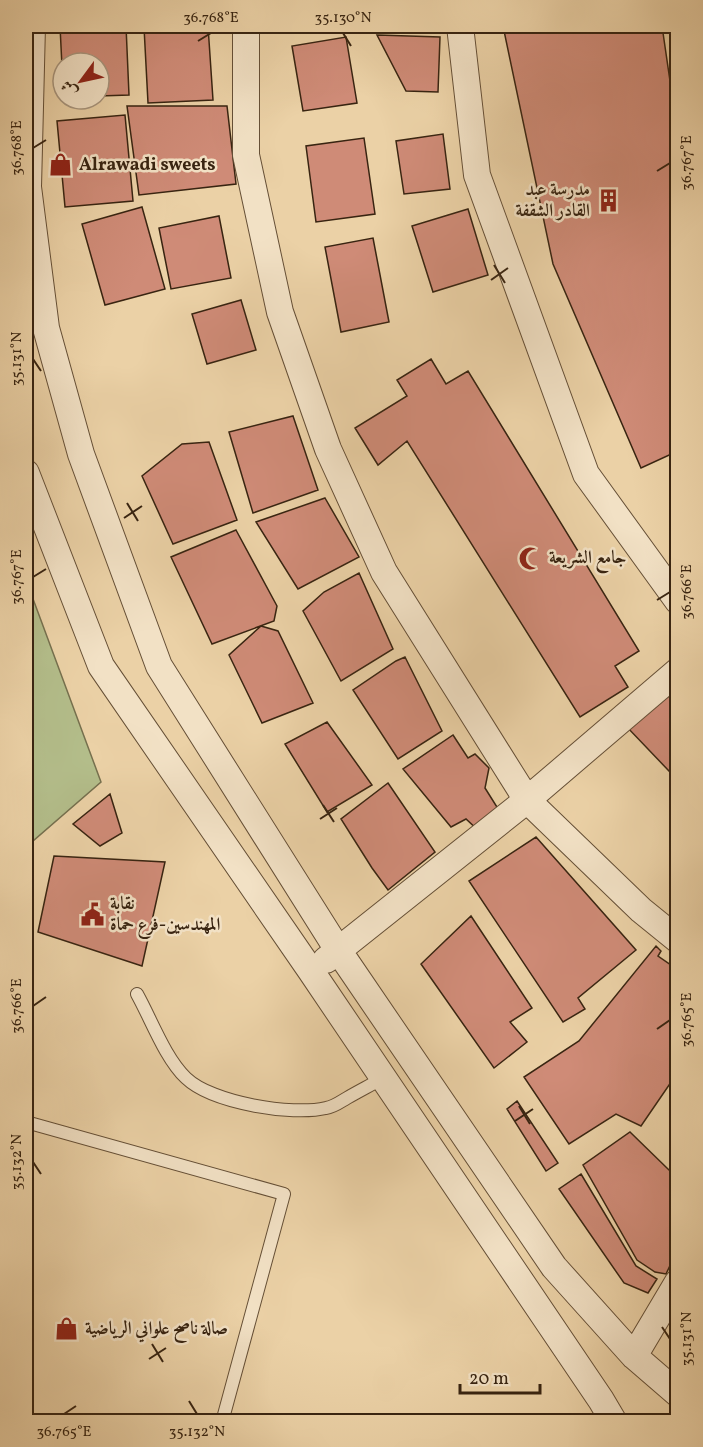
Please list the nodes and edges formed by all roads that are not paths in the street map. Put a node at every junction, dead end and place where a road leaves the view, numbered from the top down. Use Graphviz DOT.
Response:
graph roads {
  1 [pos="32,26"];
  2 [pos="246,26"];
  3 [pos="460,26"];
  4 [pos="26,473"];
  5 [pos="678,601"];
  6 [pos="678,670"];
  7 [pos="527,800"];
  8 [pos="678,940"];
  9 [pos="338,950"];
  10 [pos="311,971"];
  11 [pos="137,994"];
  12 [pos="383,1078"];
  13 [pos="26,1122"];
  14 [pos="554,1267"];
  15 [pos="678,1282"];
  16 [pos="525,1287"];
  17 [pos="634,1356"];
  18 [pos="678,1394"];
  19 [pos="222,1422"];
  20 [pos="614,1422"];
  1 -- 9 [label="street"];
  2 -- 7 [label="street"];
  3 -- 5 [label="street"];
  4 -- 10 [label="street"];
  6 -- 7 [label="street"];
  7 -- 8 [label="street"];
  7 -- 9 [label="street"];
  9 -- 10 [label="street"];
  9 -- 14 [label="street"];
  10 -- 12 [label="street"];
  11 -- 12 [label="lane"];
  12 -- 16 [label="street"];
  13 -- 19 [label="lane"];
  14 -- 16 [label="street"];
  14 -- 17 [label="street"];
  15 -- 17 [label="street"];
  16 -- 20 [label="street"];
  17 -- 18 [label="street"];
}
